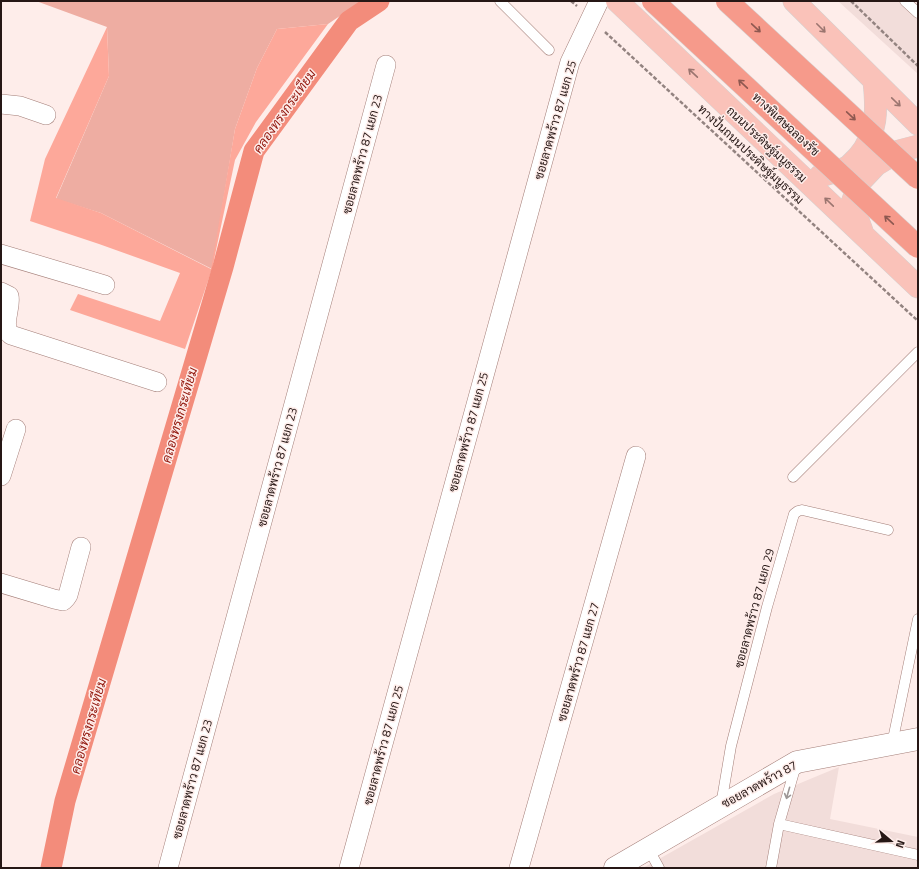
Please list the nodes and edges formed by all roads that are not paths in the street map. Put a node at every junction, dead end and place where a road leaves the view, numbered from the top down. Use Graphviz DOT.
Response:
graph roads {
  1 [pos="500,1"];
  2 [pos="599,1"];
  3 [pos="617,1"];
  4 [pos="653,1"];
  5 [pos="727,1"];
  6 [pos="794,1"];
  7 [pos="905,1"];
  8 [pos="918,13"];
  9 [pos="549,50"];
  10 [pos="386,65"];
  11 [pos="874,81"];
  12 [pos="1,104"];
  13 [pos="46,115"];
  14 [pos="918,124"];
  15 [pos="918,146"];
  16 [pos="802,177"];
  17 [pos="918,178"];
  18 [pos="863,234"];
  19 [pos="918,247"];
  20 [pos="1,254"];
  21 [pos="105,285"];
  22 [pos="918,287"];
  23 [pos="1,292"];
  24 [pos="918,352"];
  25 [pos="157,382"];
  26 [pos="16,429"];
  27 [pos="636,456"];
  28 [pos="1,476"];
  29 [pos="794,477"];
  30 [pos="888,530"];
  31 [pos="81,548"];
  32 [pos="1,583"];
  33 [pos="918,619"];
  34 [pos="918,739"];
  35 [pos="892,744"];
  36 [pos="798,762"];
  37 [pos="722,805"];
  38 [pos="779,824"];
  39 [pos="648,848"];
  40 [pos="918,855"];
  41 [pos="168,868"];
  42 [pos="349,868"];
  43 [pos="519,868"];
  44 [pos="615,868"];
  45 [pos="659,868"];
  46 [pos="771,868"];
  1 -- 9 [label="lane"];
  2 -- 42 [label="street, ซอยลาดพร้าว 87 แยก 25"];
  16 -- 3 [label="main road, ถนนประดิษฐ์มนูธรรม, one-way"];
  19 -- 4 [label="highway, ทางพิเศษฉลองรัช, one-way, bridge"];
  5 -- 17 [label="highway, one-way, bridge"];
  6 -- 11 [label="main road, one-way"];
  7 -- 8 [label="lane"];
  10 -- 41 [label="street, ซอยลาดพร้าว 87 แยก 23"];
  11 -- 14 [label="main road, one-way"];
  11 -- 16 [label="main road"];
  12 -- 13 [label="street"];
  15 -- 18 [label="main road"];
  18 -- 16 [label="main road, ถนนประดิษฐ์มนูธรรม, one-way"];
  18 -- 22 [label="main road, ถนนประดิษฐ์มนูธรรม"];
  20 -- 21 [label="street"];
  23 -- 25 [label="street"];
  24 -- 29 [label="lane"];
  26 -- 28 [label="street"];
  27 -- 43 [label="street, ซอยลาดพร้าว 87 แยก 27"];
  30 -- 37 [label="lane, ซอยลาดพร้าว 87 แยก 29"];
  31 -- 32 [label="street"];
  33 -- 35 [label="lane"];
  34 -- 35 [label="street, ซอยลาดพร้าว 87"];
  35 -- 36 [label="street, ซอยลาดพร้าว 87"];
  36 -- 37 [label="street, ซอยลาดพร้าว 87"];
  36 -- 38 [label="lane, one-way"];
  37 -- 39 [label="street, ซอยลาดพร้าว 87"];
  38 -- 40 [label="lane"];
  38 -- 46 [label="lane"];
  39 -- 44 [label="street, ซอยลาดพร้าว 87"];
  39 -- 45 [label="lane"];
}
